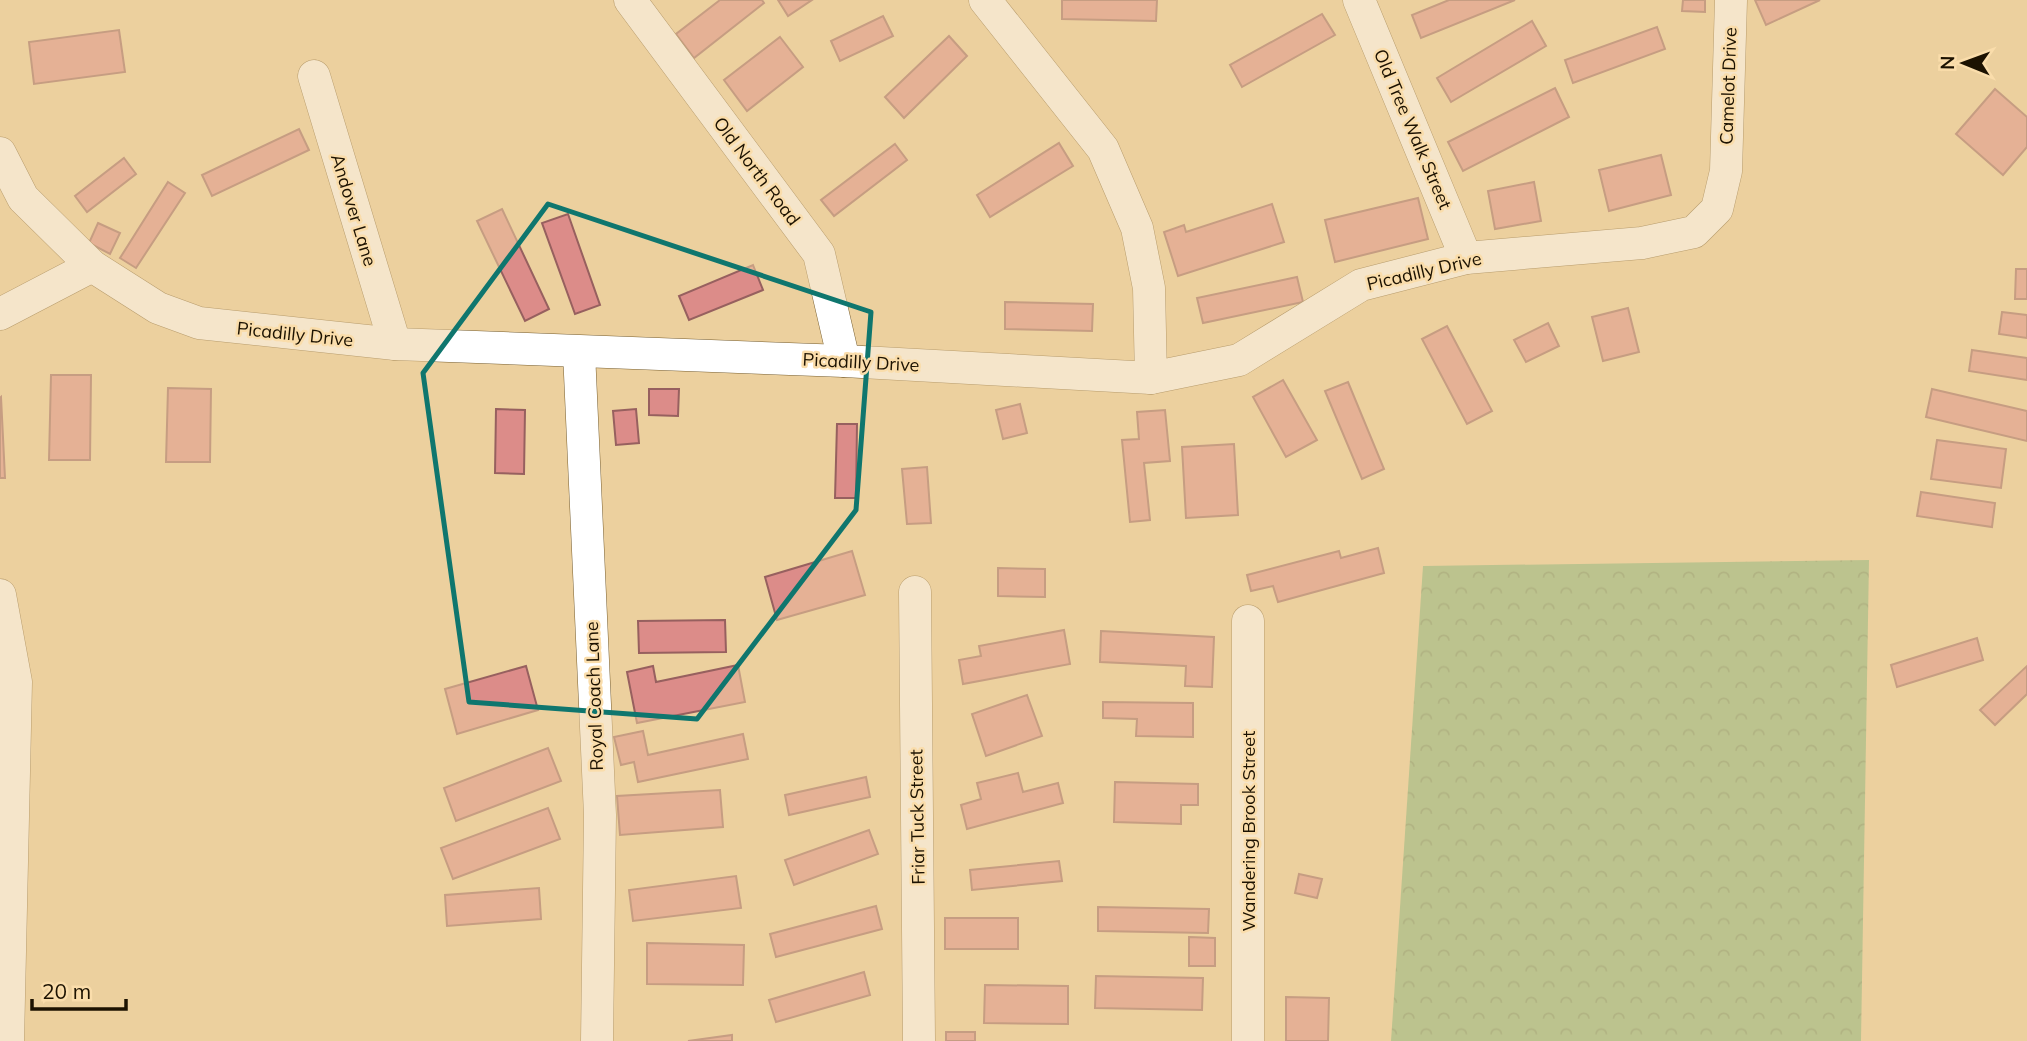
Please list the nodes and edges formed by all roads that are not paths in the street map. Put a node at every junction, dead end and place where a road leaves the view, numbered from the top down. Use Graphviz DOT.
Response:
graph roads {
  1 [pos="630,0"];
  2 [pos="985,0"];
  3 [pos="1359,0"];
  4 [pos="1731,0"];
  5 [pos="314,76"];
  6 [pos="0,153"];
  7 [pos="1726,171"];
  8 [pos="1466,258"];
  9 [pos="92,266"];
  10 [pos="0,314"];
  11 [pos="395,344"];
  12 [pos="579,352"];
  13 [pos="844,360"];
  14 [pos="1151,378"];
  15 [pos="915,592"];
  16 [pos="0,595"];
  17 [pos="1248,621"];
  18 [pos="8,1041"];
  19 [pos="597,1041"];
  20 [pos="919,1041"];
  21 [pos="1248,1041"];
  1 -- 13 [label="street, Old North Road"];
  2 -- 14 [label="street"];
  3 -- 8 [label="street, Old Tree Walk Street"];
  4 -- 7 [label="street, Camelot Drive"];
  5 -- 11 [label="street, Andover Lane"];
  6 -- 9 [label="street, Picadilly Drive"];
  7 -- 8 [label="street, Picadilly Drive"];
  8 -- 14 [label="street, Picadilly Drive"];
  9 -- 10 [label="street"];
  9 -- 11 [label="street, Picadilly Drive"];
  11 -- 12 [label="street, Picadilly Drive"];
  12 -- 13 [label="street, Picadilly Drive"];
  12 -- 19 [label="street, Royal Coach Lane"];
  13 -- 14 [label="street, Picadilly Drive"];
  15 -- 20 [label="street, Friar Tuck Street"];
  16 -- 18 [label="street"];
  17 -- 21 [label="street, Wandering Brook Street"];
}
